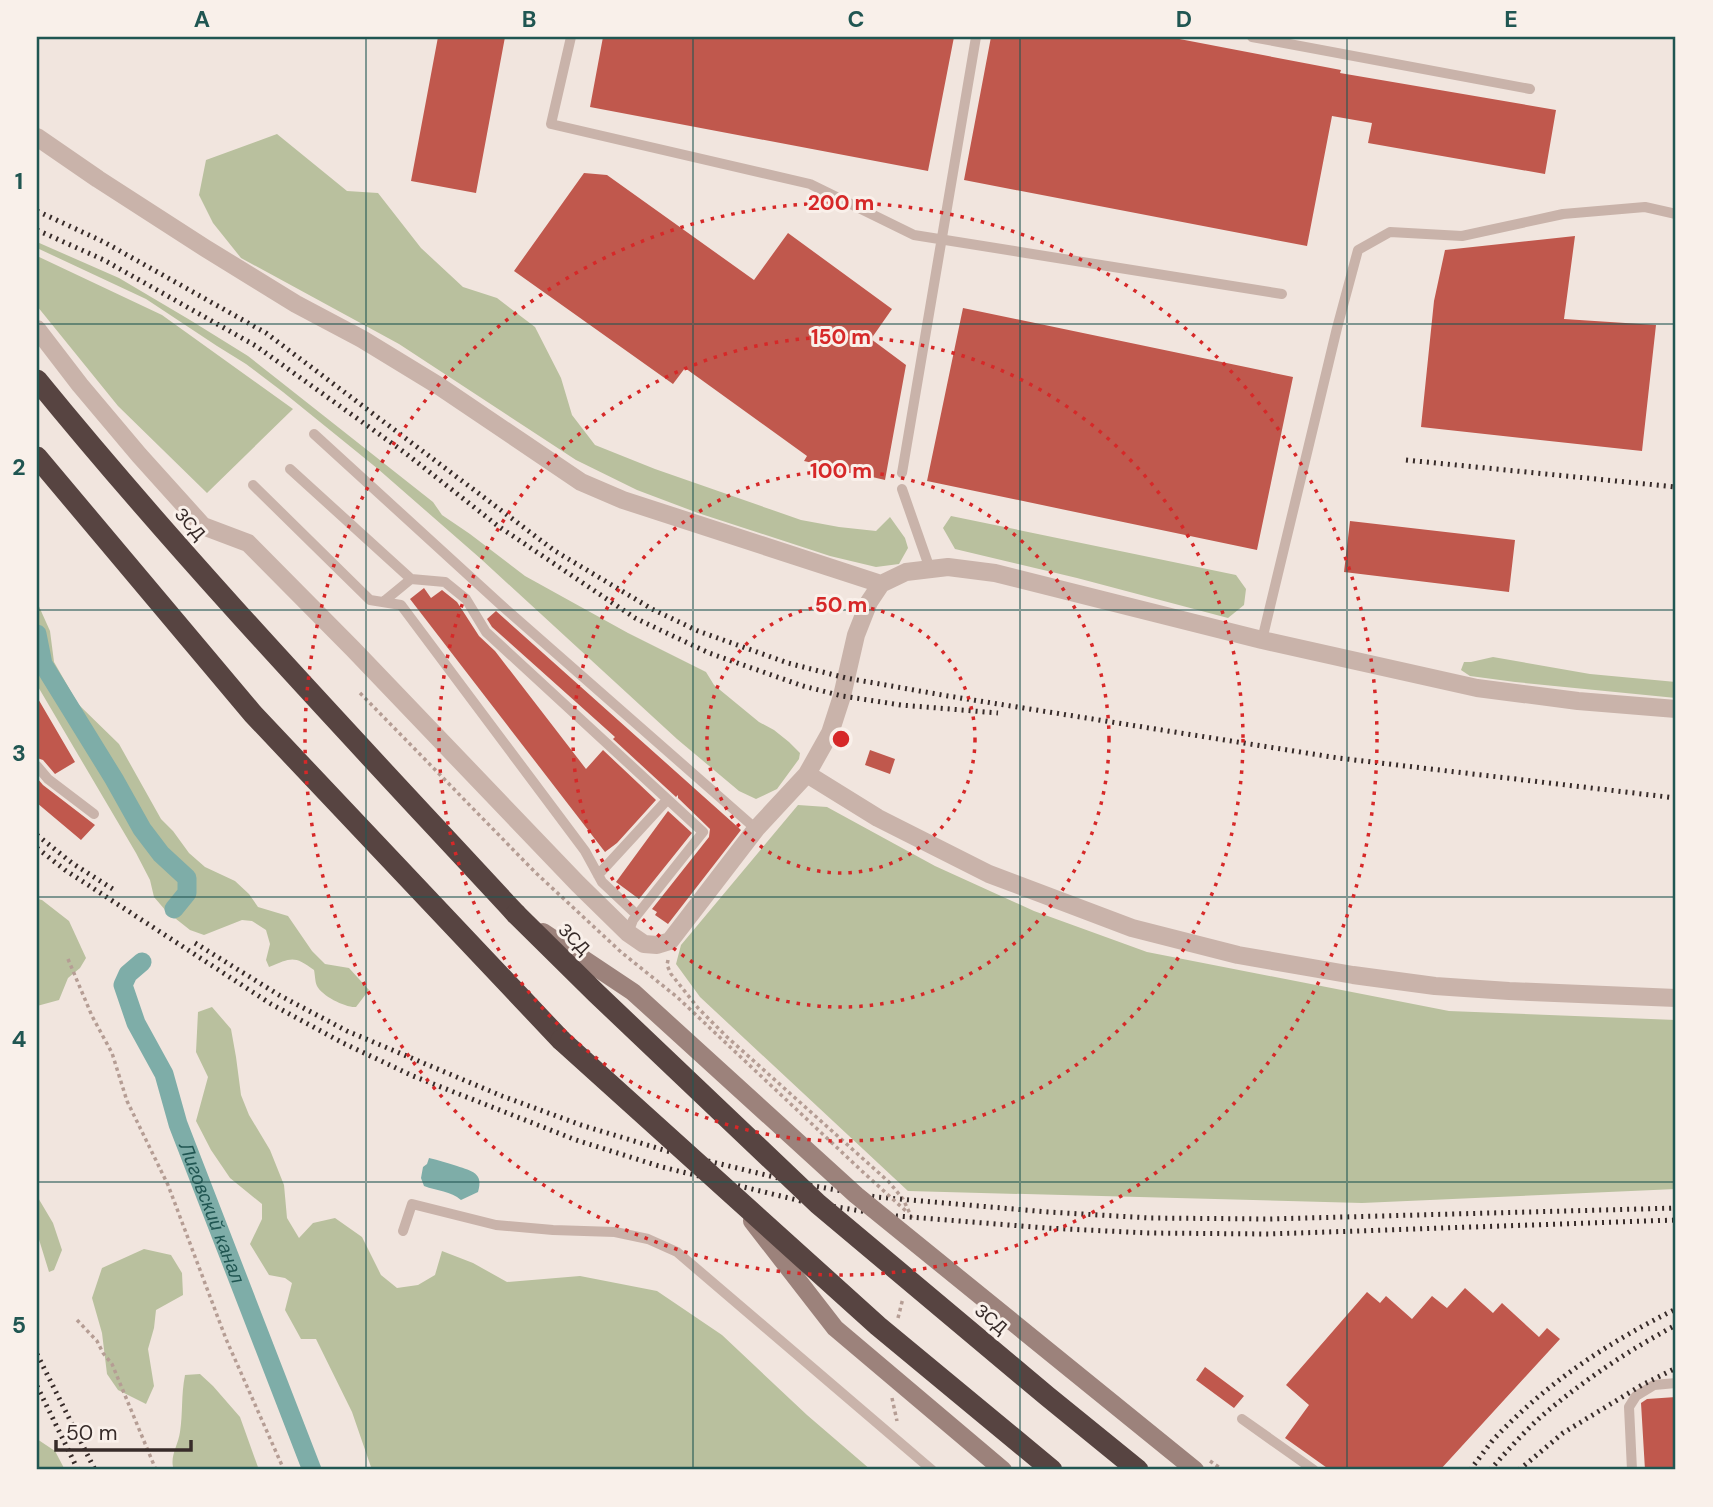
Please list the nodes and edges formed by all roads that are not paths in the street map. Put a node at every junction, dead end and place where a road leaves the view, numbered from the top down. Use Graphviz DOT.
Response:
graph roads {
  1 [pos="571,37"];
  2 [pos="976,37"];
  3 [pos="1252,37"];
  4 [pos="1530,89"];
  5 [pos="37,137"];
  6 [pos="1676,214"];
  7 [pos="940,239"];
  8 [pos="1282,294"];
  9 [pos="37,328"];
  10 [pos="37,380"];
  11 [pos="314,434"];
  12 [pos="37,457"];
  13 [pos="290,469"];
  14 [pos="902,473"];
  15 [pos="253,485"];
  16 [pos="902,489"];
  17 [pos="930,569"];
  18 [pos="411,579"];
  19 [pos="881,584"];
  20 [pos="383,602"];
  21 [pos="1262,640"];
  22 [pos="1676,709"];
  23 [pos="37,765"];
  24 [pos="807,774"];
  25 [pos="667,800"];
  26 [pos="94,814"];
  27 [pos="756,829"];
  28 [pos="598,875"];
  29 [pos="516,914"];
  30 [pos="638,915"];
  31 [pos="628,933"];
  32 [pos="1676,998"];
  33 [pos="730,1194"];
  34 [pos="403,1231"];
  35 [pos="1676,1383"];
  36 [pos="1242,1419"];
  37 [pos="1200,1464"];
  38 [pos="932,1470"];
  39 [pos="1003,1470"];
  40 [pos="1052,1470"];
  41 [pos="1138,1470"];
  42 [pos="1314,1470"];
  43 [pos="1632,1470"];
  1 -- 7 [label="lane"];
  2 -- 7 [label="lane"];
  3 -- 4 [label="lane"];
  5 -- 19 [label="street"];
  6 -- 21 [label="lane"];
  7 -- 8 [label="lane"];
  7 -- 14 [label="lane"];
  9 -- 31 [label="street"];
  10 -- 29 [label="highway, ЗСД"];
  11 -- 27 [label="lane"];
  12 -- 33 [label="highway, bridge"];
  13 -- 18 [label="lane"];
  15 -- 20 [label="lane"];
  16 -- 17 [label="lane"];
  17 -- 19 [label="street"];
  17 -- 21 [label="street"];
  18 -- 20 [label="lane"];
  18 -- 25 [label="lane"];
  19 -- 24 [label="street"];
  20 -- 28 [label="lane"];
  21 -- 22 [label="street"];
  23 -- 26 [label="lane"];
  24 -- 27 [label="street"];
  24 -- 32 [label="street"];
  25 -- 28 [label="lane"];
  25 -- 30 [label="lane"];
  27 -- 31 [label="street"];
  28 -- 30 [label="lane"];
  29 -- 37 [label="main road, bridge"];
  29 -- 41 [label="highway, ЗСД, bridge"];
  30 -- 31 [label="lane"];
  33 -- 39 [label="main road, bridge"];
  33 -- 40 [label="highway, bridge"];
  34 -- 38 [label="lane"];
  35 -- 43 [label="lane"];
  36 -- 42 [label="lane"];
}
